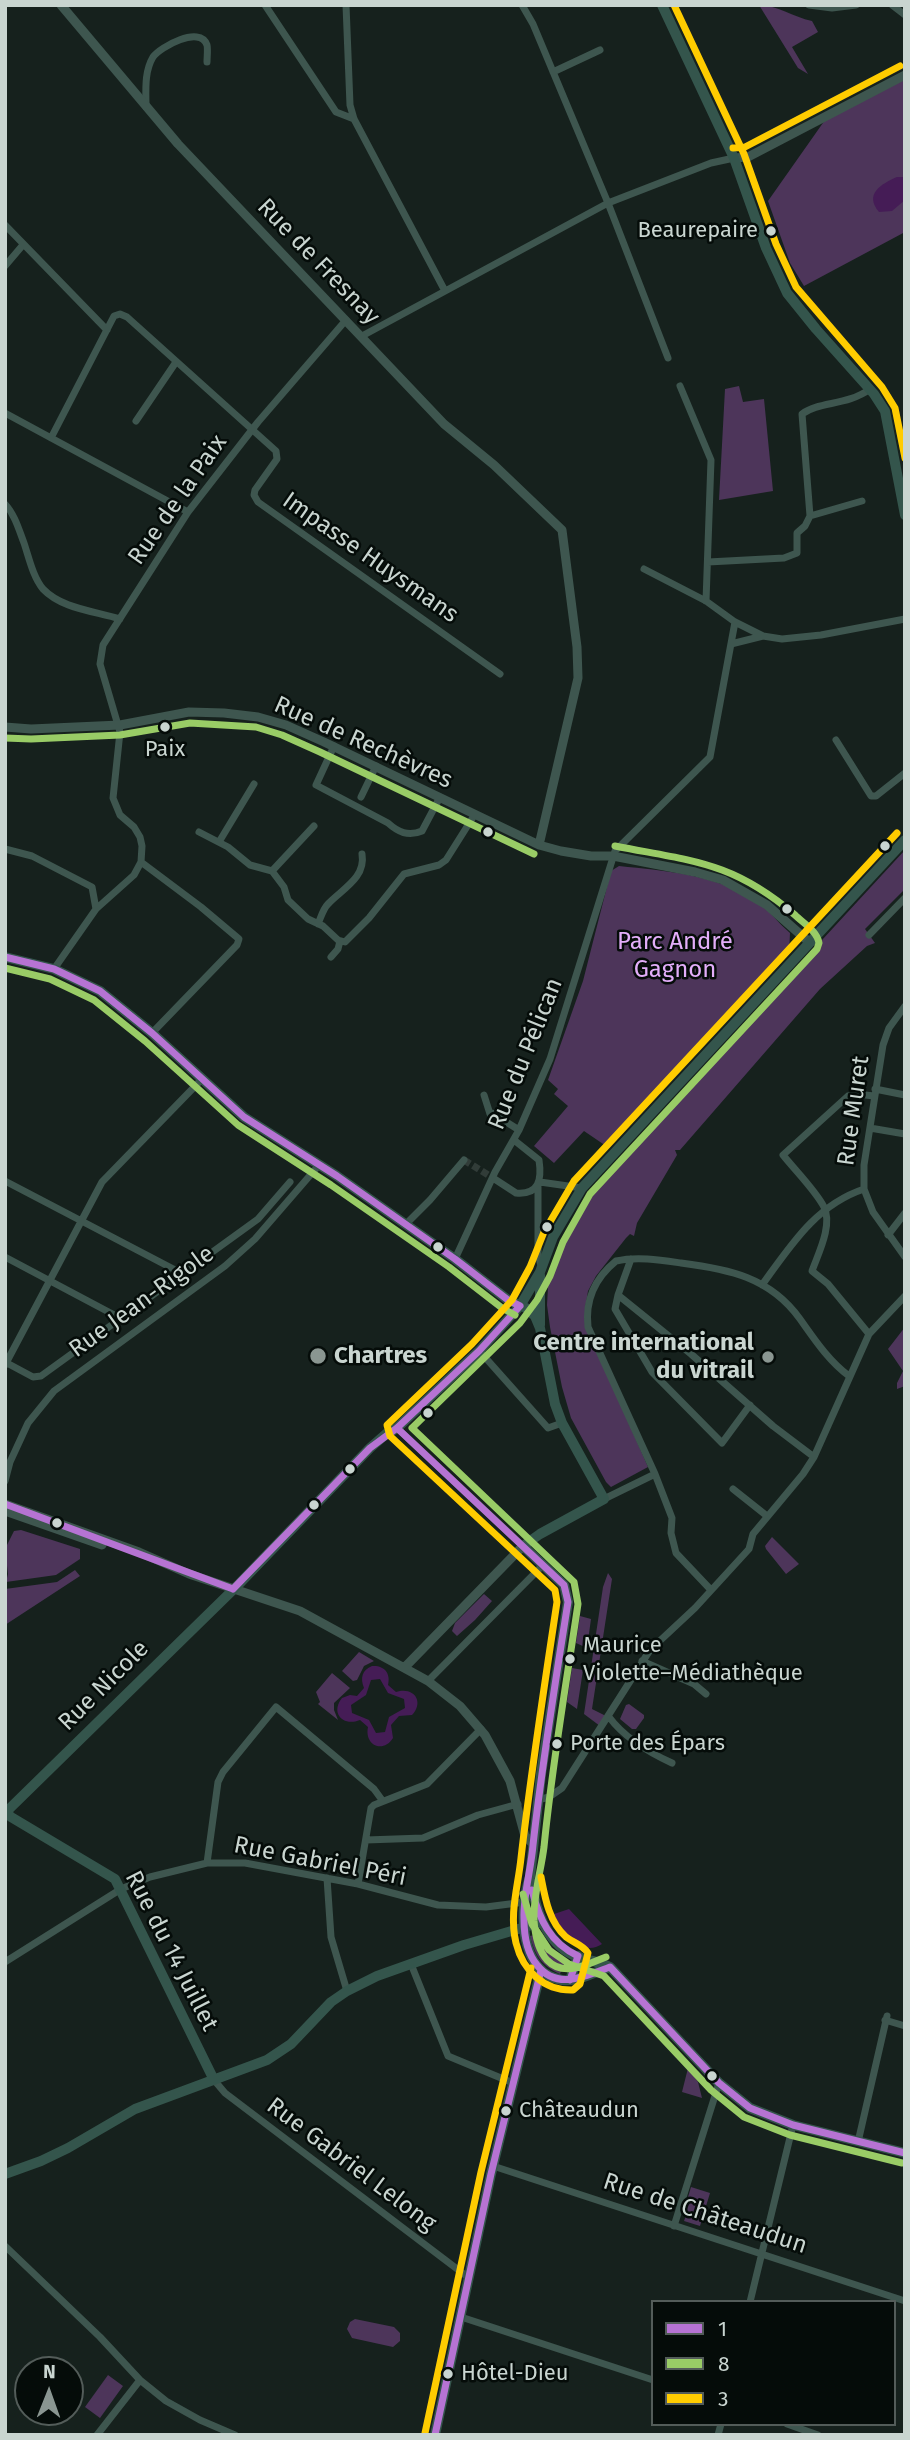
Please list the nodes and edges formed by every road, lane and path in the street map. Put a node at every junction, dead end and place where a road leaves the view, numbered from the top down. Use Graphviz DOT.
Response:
graph roads {
  1 [pos="61,5"];
  2 [pos="265,5"];
  3 [pos="346,5"];
  4 [pos="522,5"];
  5 [pos="662,5"];
  6 [pos="809,5"];
  7 [pos="856,5"];
  8 [pos="892,5"];
  9 [pos="905,15"];
  10 [pos="600,50"];
  11 [pos="207,62"];
  12 [pos="553,72"];
  13 [pos="905,75"];
  14 [pos="146,79"];
  15 [pos="128,85"];
  16 [pos="146,108"];
  17 [pos="354,119"];
  18 [pos="734,158"];
  19 [pos="608,203"];
  20 [pos="5,225"];
  21 [pos="22,246"];
  22 [pos="5,266"];
  23 [pos="445,291"];
  24 [pos="346,320"];
  25 [pos="107,330"];
  26 [pos="362,336"];
  27 [pos="668,358"];
  28 [pos="176,362"];
  29 [pos="680,386"];
  30 [pos="870,389"];
  31 [pos="5,413"];
  32 [pos="136,421"];
  33 [pos="252,430"];
  34 [pos="51,438"];
  35 [pos="862,501"];
  36 [pos="5,504"];
  37 [pos="188,512"];
  38 [pos="905,515"];
  39 [pos="810,516"];
  40 [pos="708,562"];
  41 [pos="644,569"];
  42 [pos="706,601"];
  43 [pos="120,619"];
  44 [pos="905,619"];
  45 [pos="735,622"];
  46 [pos="763,636"];
  47 [pos="731,644"];
  48 [pos="500,674"];
  49 [pos="120,725"];
  50 [pos="5,727"];
  51 [pos="836,740"];
  52 [pos="334,746"];
  53 [pos="376,766"];
  54 [pos="905,773"];
  55 [pos="254,784"];
  56 [pos="361,797"];
  57 [pos="440,797"];
  58 [pos="475,814"];
  59 [pos="314,826"];
  60 [pos="199,832"];
  61 [pos="905,840"];
  62 [pos="219,842"];
  63 [pos="539,845"];
  64 [pos="5,849"];
  65 [pos="362,854"];
  66 [pos="612,856"];
  67 [pos="141,862"];
  68 [pos="272,871"];
  69 [pos="905,898"];
  70 [pos="96,909"];
  71 [pos="318,924"];
  72 [pos="869,935"];
  73 [pos="341,941"];
  74 [pos="809,942"];
  75 [pos="5,957"];
  76 [pos="331,957"];
  77 [pos="54,969"];
  78 [pos="905,1006"];
  79 [pos="152,1033"];
  80 [pos="202,1079"];
  81 [pos="875,1092"];
  82 [pos="484,1095"];
  83 [pos="905,1095"];
  84 [pos="870,1128"];
  85 [pos="519,1130"];
  86 [pos="905,1134"];
  87 [pos="514,1140"];
  88 [pos="464,1160"];
  89 [pos="319,1165"];
  90 [pos="493,1178"];
  91 [pos="5,1181"];
  92 [pos="290,1182"];
  93 [pos="539,1184"];
  94 [pos="582,1188"];
  95 [pos="864,1189"];
  96 [pos="825,1208"];
  97 [pos="905,1213"];
  98 [pos="81,1221"];
  99 [pos="406,1224"];
  100 [pos="888,1235"];
  101 [pos="5,1256"];
  102 [pos="905,1257"];
  103 [pos="455,1259"];
  104 [pos="631,1259"];
  105 [pos="541,1269"];
  106 [pos="181,1273"];
  107 [pos="50,1280"];
  108 [pos="762,1284"];
  109 [pos="618,1295"];
  110 [pos="905,1296"];
  111 [pos="520,1306"];
  112 [pos="120,1318"];
  113 [pos="540,1328"];
  114 [pos="869,1334"];
  115 [pos="483,1355"];
  116 [pos="6,1363"];
  117 [pos="849,1376"];
  118 [pos="750,1405"];
  119 [pos="562,1423"];
  120 [pos="397,1428"];
  121 [pos="814,1457"];
  122 [pos="655,1474"];
  123 [pos="5,1480"];
  124 [pos="733,1489"];
  125 [pos="604,1499"];
  126 [pos="5,1504"];
  127 [pos="5,1511"];
  128 [pos="767,1516"];
  129 [pos="523,1546"];
  130 [pos="543,1564"];
  131 [pos="177,1569"];
  132 [pos="233,1589"];
  133 [pos="711,1590"];
  134 [pos="642,1661"];
  135 [pos="405,1667"];
  136 [pos="428,1681"];
  137 [pos="706,1694"];
  138 [pos="609,1717"];
  139 [pos="481,1729"];
  140 [pos="672,1763"];
  141 [pos="382,1800"];
  142 [pos="538,1800"];
  143 [pos="518,1804"];
  144 [pos="6,1813"];
  145 [pos="366,1840"];
  146 [pos="533,1844"];
  147 [pos="207,1863"];
  148 [pos="530,1877"];
  149 [pos="327,1878"];
  150 [pos="358,1884"];
  151 [pos="121,1889"];
  152 [pos="525,1902"];
  153 [pos="542,1922"];
  154 [pos="524,1927"];
  155 [pos="578,1956"];
  156 [pos="5,1962"];
  157 [pos="411,1964"];
  158 [pos="610,1967"];
  159 [pos="541,1970"];
  160 [pos="570,1980"];
  161 [pos="347,1991"];
  162 [pos="905,2026"];
  163 [pos="214,2080"];
  164 [pos="513,2083"];
  165 [pos="719,2083"];
  166 [pos="793,2125"];
  167 [pos="858,2142"];
  168 [pos="905,2153"];
  169 [pos="493,2166"];
  170 [pos="5,2174"];
  171 [pos="674,2226"];
  172 [pos="5,2246"];
  173 [pos="761,2253"];
  174 [pos="469,2277"];
  175 [pos="750,2300"];
  176 [pos="905,2301"];
  177 [pos="461,2317"];
  178 [pos="139,2379"];
  179 [pos="651,2379"];
  180 [pos="793,2426"];
  181 [pos="97,2435"];
  182 [pos="235,2435"];
  183 [pos="435,2435"];
  184 [pos="818,2435"];
  1 -- 15 [label="street, Rue de Fresnay"];
  2 -- 17 [label="street"];
  3 -- 17 [label="street"];
  4 -- 12 [label="street"];
  5 -- 18 [label="main road"];
  6 -- 7 [label="street"];
  8 -- 9 [label="street"];
  10 -- 12 [label="street"];
  11 -- 14 [label="street"];
  12 -- 19 [label="street"];
  13 -- 18 [label="street"];
  14 -- 15 [label="street"];
  14 -- 16 [label="street"];
  15 -- 16 [label="street, Rue de Fresnay"];
  16 -- 24 [label="street, Rue de Fresnay"];
  17 -- 23 [label="street"];
  18 -- 19 [label="street"];
  18 -- 30 [label="main road"];
  19 -- 23 [label="street"];
  19 -- 27 [label="street"];
  20 -- 21 [label="street"];
  21 -- 22 [label="street"];
  21 -- 25 [label="street"];
  23 -- 26 [label="street"];
  24 -- 26 [label="street, Rue de Fresnay"];
  24 -- 33 [label="street, Rue de la Paix"];
  25 -- 28 [label="street"];
  25 -- 34 [label="street"];
  26 -- 63 [label="street, Rue de Fresnay"];
  28 -- 32 [label="street"];
  28 -- 33 [label="street"];
  29 -- 40 [label="street"];
  30 -- 38 [label="main road"];
  30 -- 39 [label="street"];
  31 -- 34 [label="street"];
  33 -- 37 [label="street, Rue de la Paix"];
  33 -- 48 [label="street, Impasse Huysmans"];
  34 -- 37 [label="street"];
  35 -- 39 [label="street"];
  36 -- 43 [label="street"];
  37 -- 43 [label="street, Rue de la Paix"];
  39 -- 40 [label="street"];
  40 -- 42 [label="street"];
  41 -- 42 [label="street"];
  42 -- 45 [label="street"];
  43 -- 49 [label="street, Rue de la Paix"];
  44 -- 46 [label="street"];
  45 -- 46 [label="street"];
  45 -- 47 [label="street"];
  46 -- 47 [label="street"];
  47 -- 66 [label="street"];
  49 -- 50 [label="street, Rue de Rechèvres"];
  49 -- 52 [label="street, Rue de Rechèvres"];
  49 -- 67 [label="street"];
  51 -- 54 [label="street"];
  52 -- 53 [label="street, Rue de Rechèvres"];
  52 -- 57 [label="street"];
  53 -- 56 [label="street"];
  53 -- 57 [label="street, Rue de Rechèvres"];
  55 -- 62 [label="street"];
  57 -- 58 [label="street, Rue de Rechèvres"];
  58 -- 63 [label="street, Rue de Rechèvres"];
  58 -- 73 [label="street"];
  59 -- 68 [label="street"];
  60 -- 62 [label="street"];
  61 -- 74 [label="main road, Rue Nicole"];
  62 -- 68 [label="street"];
  63 -- 66 [label="street, Rue de Rechèvres"];
  64 -- 70 [label="street"];
  65 -- 71 [label="street"];
  66 -- 74 [label="street, Rue de Rechèvres"];
  66 -- 85 [label="street, Rue du Pélican"];
  67 -- 70 [label="street"];
  67 -- 79 [label="street"];
  68 -- 71 [label="street"];
  69 -- 72 [label="street"];
  70 -- 77 [label="street"];
  71 -- 73 [label="street"];
  73 -- 76 [label="street"];
  74 -- 94 [label="main road, Rue Nicole"];
  75 -- 77 [label="main road"];
  77 -- 79 [label="main road"];
  78 -- 81 [label="street, Rue Muret"];
  79 -- 80 [label="main road"];
  80 -- 89 [label="main road"];
  80 -- 98 [label="street"];
  81 -- 83 [label="street"];
  81 -- 84 [label="street, Rue Muret"];
  81 -- 96 [label="street"];
  82 -- 85 [label="street"];
  84 -- 86 [label="street"];
  84 -- 95 [label="street, Rue Muret"];
  85 -- 87 [label="street, Rue du Pélican"];
  87 -- 90 [label="street, Rue du Pélican"];
  87 -- 93 [label="street"];
  88 -- 99 [label="street"];
  89 -- 99 [label="main road"];
  89 -- 123 [label="street, Rue Jean-Rigole"];
  90 -- 93 [label="street"];
  90 -- 103 [label="street, Rue du Pélican"];
  91 -- 98 [label="street"];
  92 -- 106 [label="street"];
  93 -- 94 [label="street"];
  93 -- 105 [label="street"];
  94 -- 105 [label="main road, Rue Nicole"];
  95 -- 96 [label="street"];
  95 -- 100 [label="street, Rue Muret"];
  96 -- 108 [label="street"];
  96 -- 114 [label="street"];
  97 -- 100 [label="street"];
  98 -- 106 [label="street"];
  98 -- 107 [label="street"];
  99 -- 103 [label="main road"];
  100 -- 102 [label="street, Rue Muret"];
  101 -- 107 [label="street"];
  103 -- 111 [label="main road"];
  104 -- 108 [label="street"];
  104 -- 109 [label="street"];
  104 -- 122 [label="street"];
  105 -- 111 [label="main road, Rue Nicole"];
  105 -- 113 [label="main road"];
  106 -- 112 [label="street"];
  107 -- 112 [label="street"];
  107 -- 116 [label="street"];
  108 -- 117 [label="street"];
  109 -- 118 [label="street"];
  109 -- 118 [label="street"];
  110 -- 114 [label="street"];
  111 -- 113 [label="main road"];
  111 -- 120 [label="main road, Rue Nicole"];
  112 -- 116 [label="street"];
  113 -- 119 [label="main road"];
  114 -- 117 [label="street"];
  115 -- 119 [label="street"];
  117 -- 121 [label="street"];
  118 -- 121 [label="street"];
  119 -- 125 [label="main road"];
  120 -- 129 [label="street"];
  120 -- 132 [label="main road, Rue Nicole"];
  121 -- 128 [label="street"];
  122 -- 125 [label="street"];
  122 -- 133 [label="street"];
  124 -- 128 [label="street"];
  125 -- 129 [label="main road"];
  126 -- 131 [label="street"];
  127 -- 131 [label="street"];
  128 -- 133 [label="street"];
  129 -- 130 [label="main road"];
  129 -- 135 [label="street"];
  130 -- 136 [label="street"];
  130 -- 142 [label="main road"];
  131 -- 132 [label="street"];
  132 -- 135 [label="street"];
  132 -- 144 [label="main road, Rue Nicole"];
  133 -- 134 [label="street"];
  134 -- 137 [label="street"];
  134 -- 138 [label="street"];
  135 -- 136 [label="street"];
  136 -- 139 [label="street"];
  138 -- 140 [label="street"];
  138 -- 142 [label="street"];
  139 -- 141 [label="street"];
  139 -- 143 [label="street"];
  141 -- 145 [label="street"];
  141 -- 147 [label="street"];
  142 -- 146 [label="main road"];
  143 -- 145 [label="street"];
  143 -- 146 [label="street"];
  144 -- 151 [label="main road, Rue du 14 Juillet"];
  145 -- 150 [label="street"];
  146 -- 148 [label="main road"];
  147 -- 149 [label="street, Rue Gabriel Péri"];
  147 -- 151 [label="street, Rue Gabriel Péri"];
  148 -- 152 [label="main road"];
  148 -- 153 [label="main road"];
  149 -- 150 [label="street, Rue Gabriel Péri"];
  149 -- 161 [label="street"];
  150 -- 152 [label="street, Rue Gabriel Péri"];
  151 -- 156 [label="street, Rue Gabriel Péri"];
  151 -- 163 [label="main road, Rue du 14 Juillet"];
  152 -- 154 [label="main road"];
  153 -- 154 [label="main road"];
  153 -- 155 [label="main road"];
  154 -- 157 [label="main road"];
  154 -- 159 [label="main road"];
  155 -- 158 [label="main road"];
  155 -- 160 [label="main road"];
  157 -- 161 [label="main road"];
  157 -- 164 [label="street"];
  158 -- 160 [label="main road"];
  158 -- 165 [label="main road"];
  159 -- 160 [label="main road"];
  159 -- 164 [label="main road"];
  161 -- 163 [label="main road"];
  162 -- 167 [label="street"];
  163 -- 170 [label="main road"];
  163 -- 174 [label="street, Rue Gabriel Lelong"];
  164 -- 169 [label="main road"];
  165 -- 166 [label="main road"];
  165 -- 171 [label="street"];
  166 -- 167 [label="main road"];
  166 -- 173 [label="street"];
  167 -- 168 [label="main road"];
  169 -- 171 [label="street, Rue de Châteaudun"];
  169 -- 174 [label="main road"];
  171 -- 173 [label="street, Rue de Châteaudun"];
  172 -- 178 [label="street"];
  173 -- 175 [label="street"];
  173 -- 176 [label="street, Rue de Châteaudun"];
  174 -- 177 [label="main road"];
  177 -- 179 [label="street"];
  177 -- 183 [label="main road"];
  178 -- 181 [label="street"];
  178 -- 182 [label="street"];
  180 -- 184 [label="street"];
}
